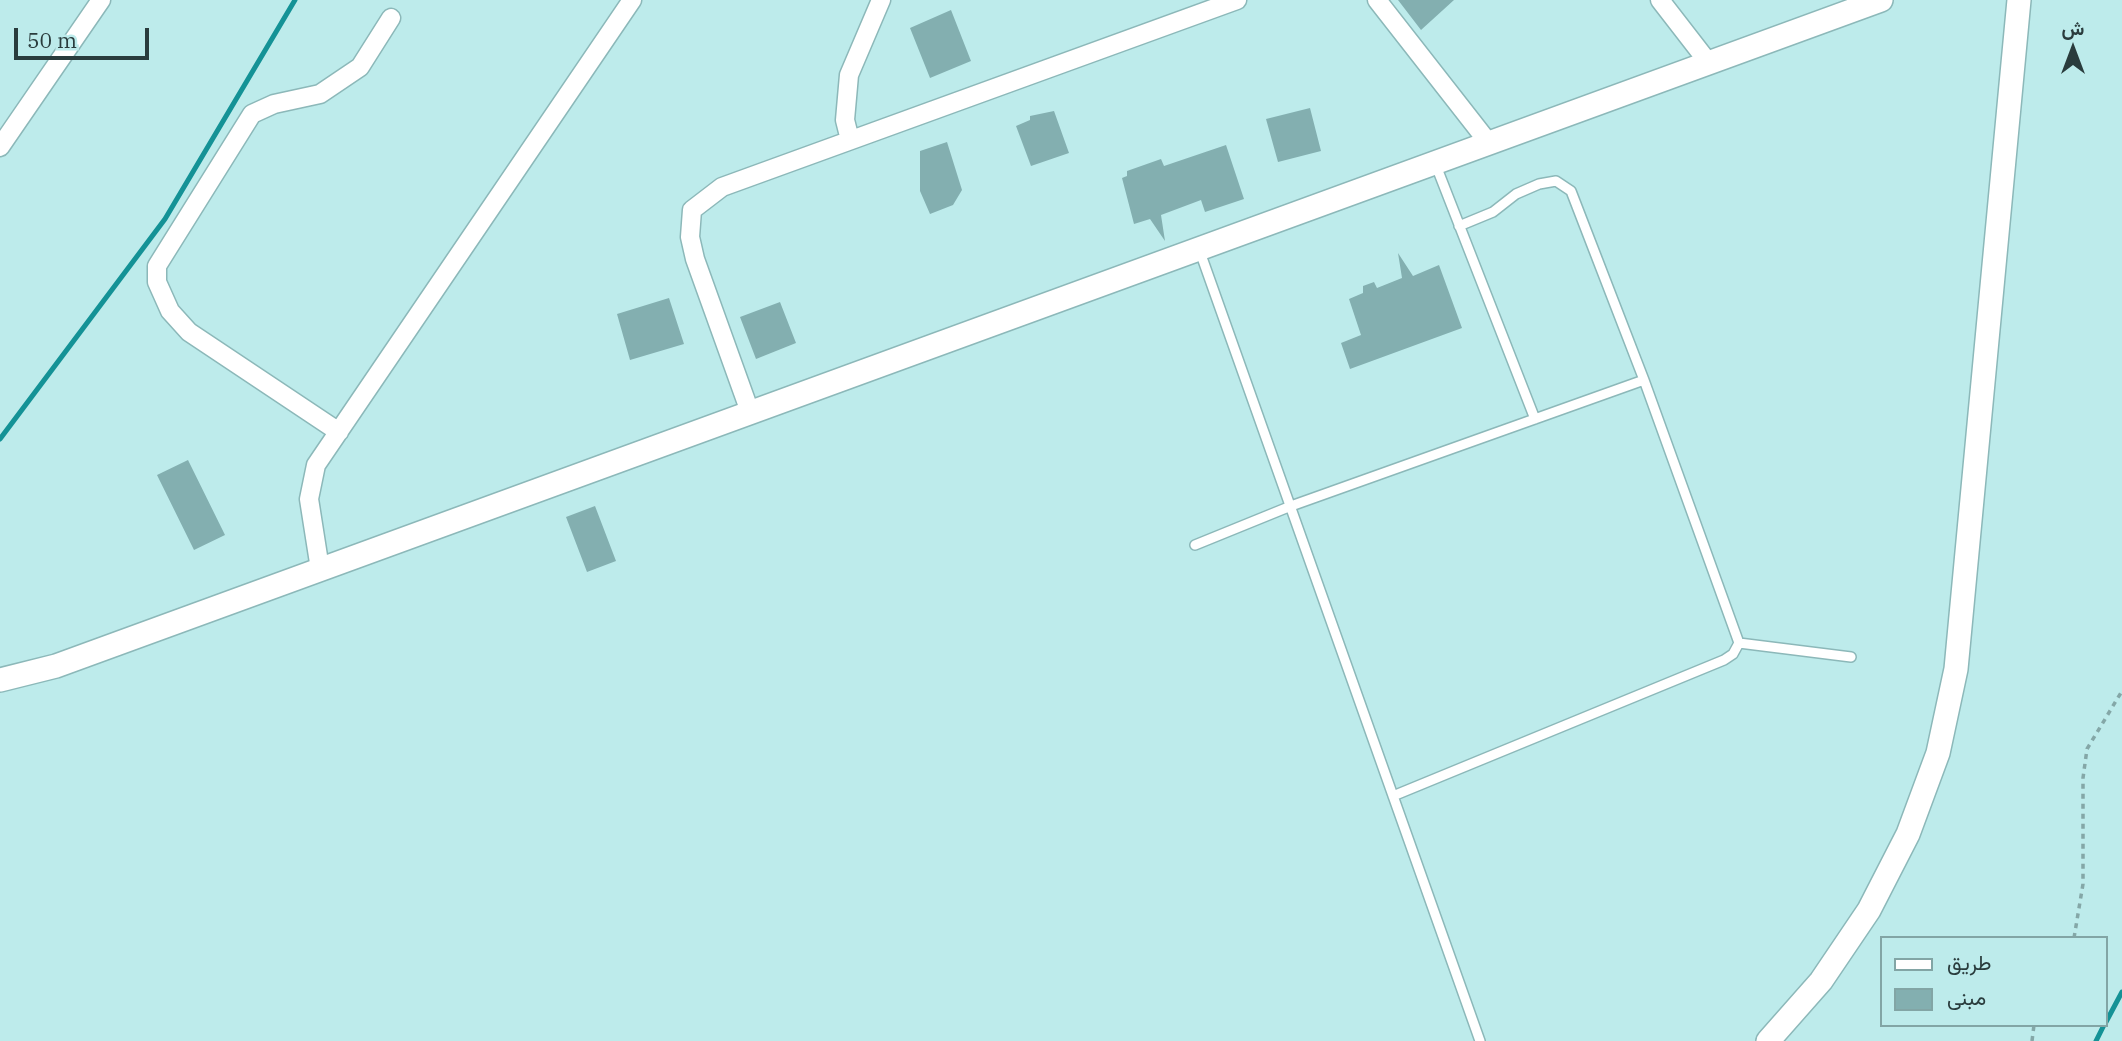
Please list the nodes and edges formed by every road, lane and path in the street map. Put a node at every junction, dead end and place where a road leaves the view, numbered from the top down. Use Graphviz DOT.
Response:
graph roads {
  1 [pos="101,0"];
  2 [pos="632,0"];
  3 [pos="881,0"];
  4 [pos="1237,0"];
  5 [pos="1377,0"];
  6 [pos="1660,0"];
  7 [pos="1881,0"];
  8 [pos="2019,0"];
  9 [pos="391,18"];
  10 [pos="1707,62"];
  11 [pos="850,140"];
  12 [pos="1488,142"];
  13 [pos="0,146"];
  14 [pos="1434,162"];
  15 [pos="1460,226"];
  16 [pos="1199,248"];
  17 [pos="1644,380"];
  18 [pos="750,412"];
  19 [pos="1535,419"];
  20 [pos="339,432"];
  21 [pos="1291,506"];
  22 [pos="1195,545"];
  23 [pos="320,569"];
  24 [pos="1738,643"];
  25 [pos="1851,657"];
  26 [pos="0,680"];
  27 [pos="2122,691"];
  28 [pos="1393,796"];
  29 [pos="2074,936"];
  30 [pos="1480,1041"];
  31 [pos="1768,1041"];
  1 -- 13 [label="street"];
  2 -- 20 [label="street"];
  3 -- 11 [label="street"];
  4 -- 11 [label="street"];
  5 -- 12 [label="street"];
  6 -- 10 [label="street"];
  7 -- 10 [label="street"];
  8 -- 31 [label="street"];
  9 -- 20 [label="street"];
  10 -- 12 [label="street"];
  11 -- 18 [label="street"];
  12 -- 14 [label="street"];
  14 -- 15 [label="lane"];
  14 -- 16 [label="street"];
  15 -- 17 [label="lane"];
  15 -- 19 [label="lane"];
  16 -- 18 [label="street"];
  16 -- 21 [label="lane"];
  17 -- 19 [label="lane"];
  17 -- 24 [label="lane"];
  18 -- 23 [label="street"];
  19 -- 21 [label="lane"];
  20 -- 23 [label="street"];
  21 -- 22 [label="lane"];
  21 -- 28 [label="lane"];
  23 -- 26 [label="street"];
  24 -- 25 [label="lane"];
  24 -- 28 [label="lane"];
  27 -- 29 [label="path"];
  28 -- 30 [label="lane"];
}
